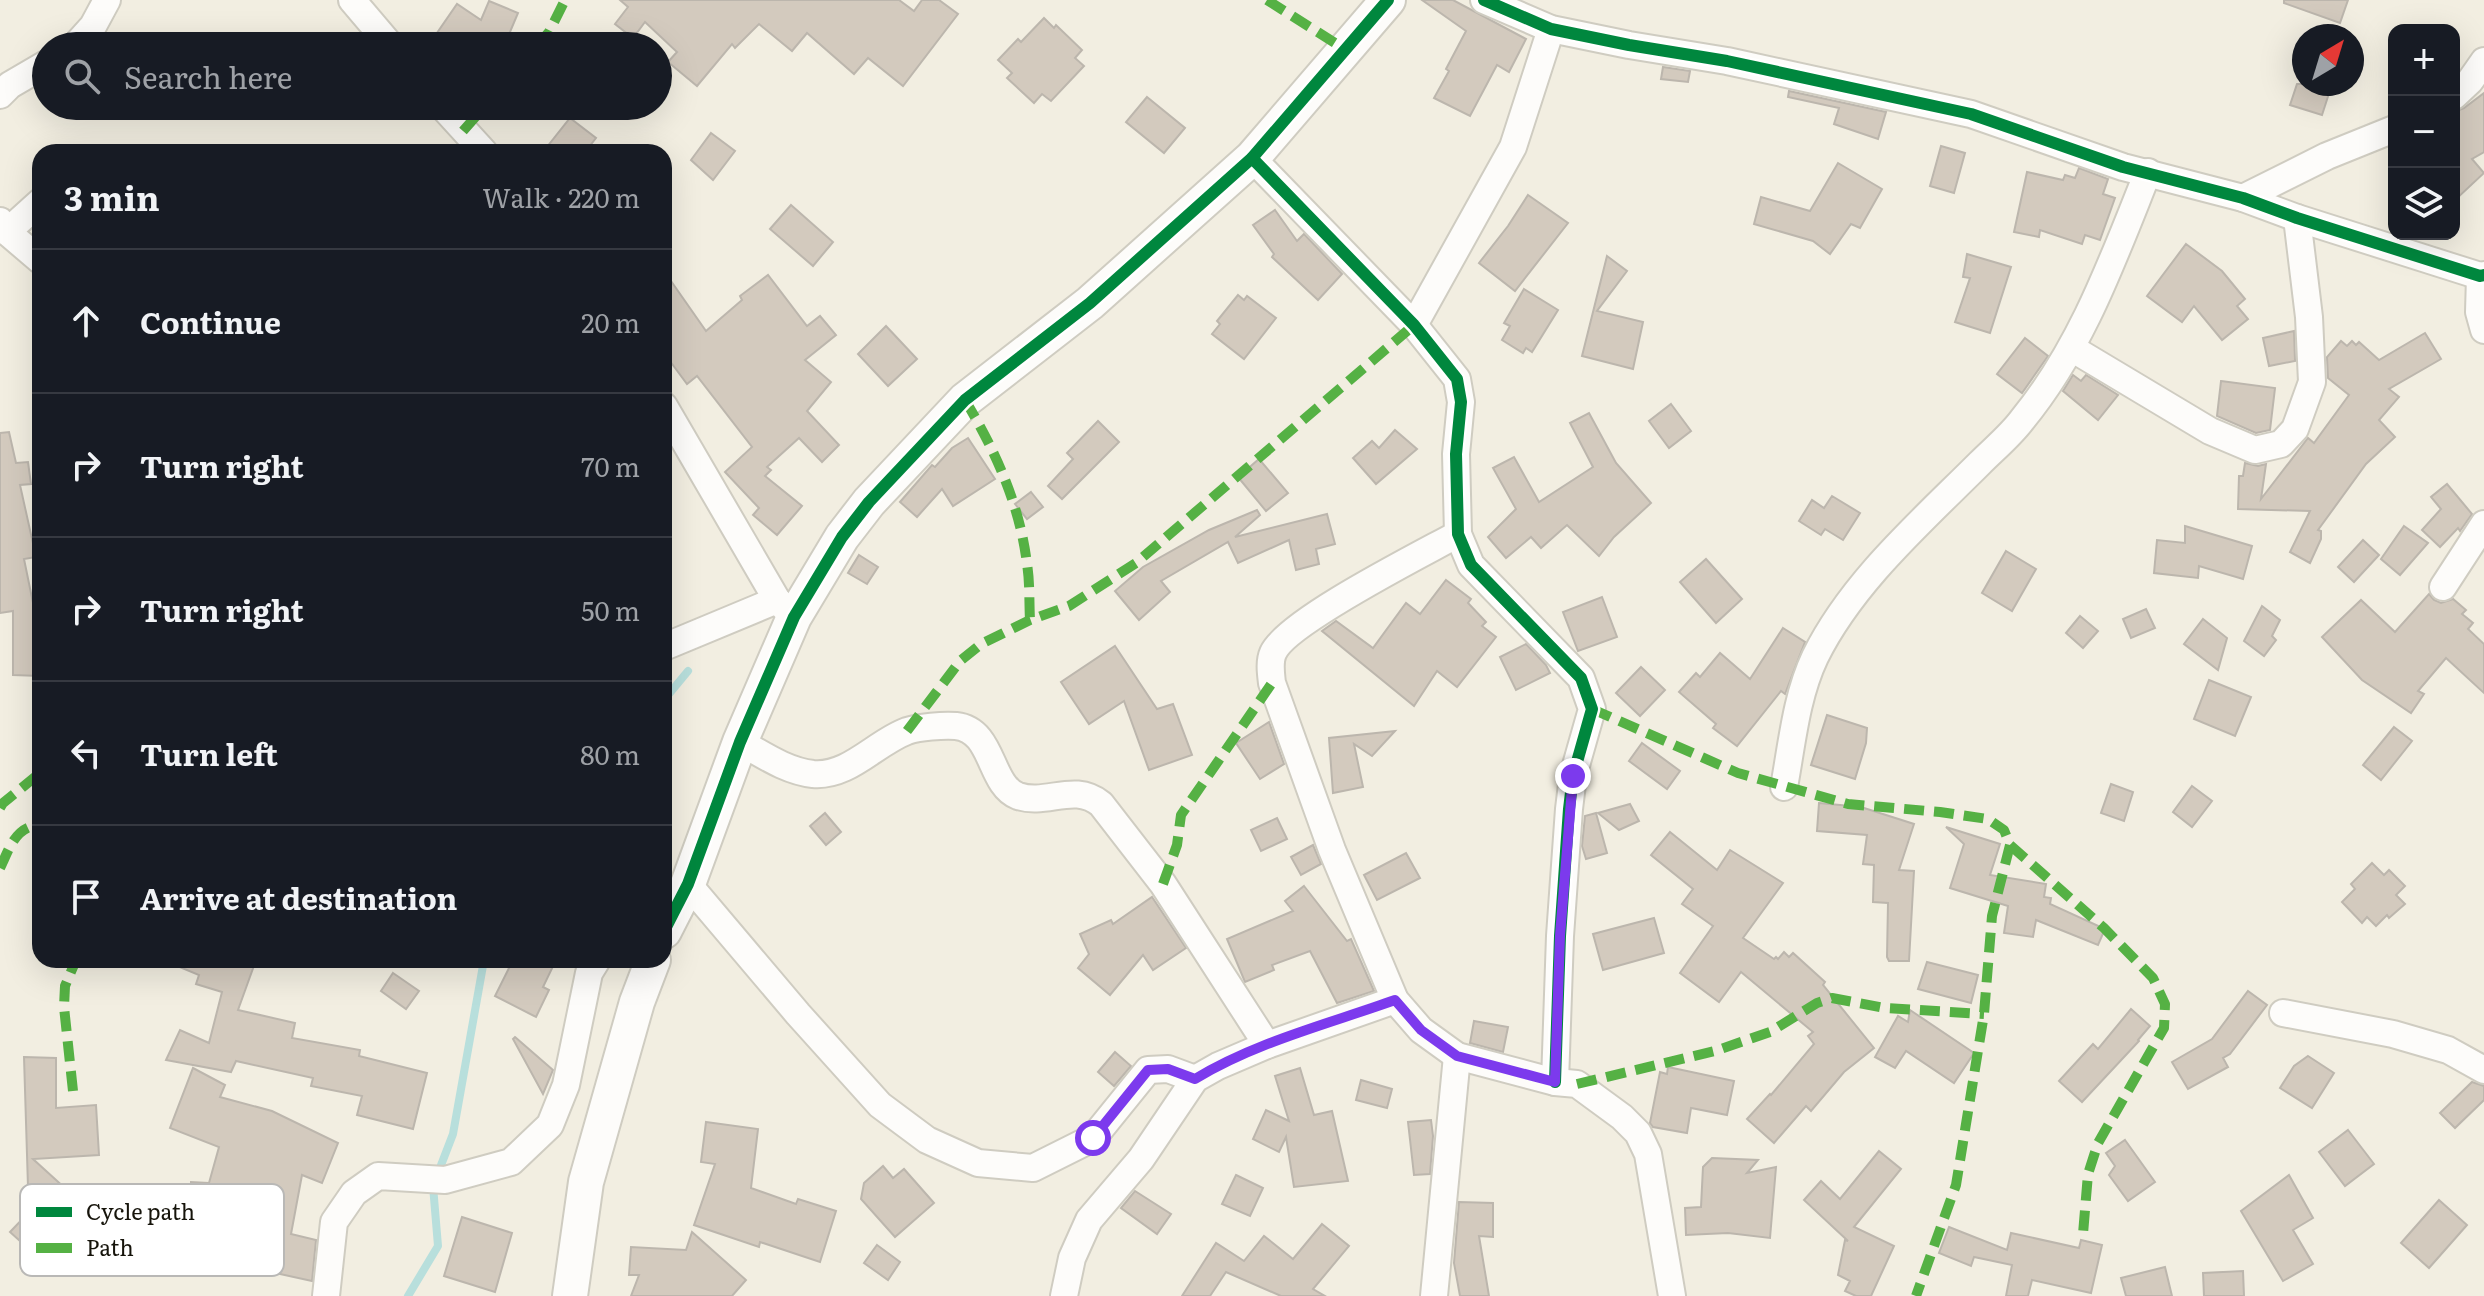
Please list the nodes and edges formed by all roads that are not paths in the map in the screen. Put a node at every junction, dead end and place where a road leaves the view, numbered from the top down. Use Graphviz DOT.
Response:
graph roads {
  1 [pos="107,0"];
  2 [pos="352,0"];
  3 [pos="1388,0"];
  4 [pos="1484,0"];
  5 [pos="1551,29"];
  6 [pos="88,32"];
  7 [pos="379,32"];
  8 [pos="2484,61"];
  9 [pos="32,72"];
  10 [pos="2460,90"];
  11 [pos="0,95"];
  12 [pos="455,120"];
  13 [pos="2388,131"];
  14 [pos="477,144"];
  15 [pos="1252,158"];
  16 [pos="2148,172"];
  17 [pos="2243,198"];
  18 [pos="32,207"];
  19 [pos="2297,218"];
  20 [pos="4,226"];
  21 [pos="32,252"];
  22 [pos="2482,276"];
  23 [pos="1414,325"];
  24 [pos="2484,330"];
  25 [pos="2073,349"];
  26 [pos="672,419"];
  27 [pos="2484,524"];
  28 [pos="1458,534"];
  29 [pos="2475,557"];
  30 [pos="2443,587"];
  31 [pos="786,609"];
  32 [pos="672,645"];
  33 [pos="740,742"];
  34 [pos="1784,787"];
  35 [pos="688,884"];
  36 [pos="672,915"];
  37 [pos="592,968"];
  38 [pos="650,968"];
  39 [pos="1395,1000"];
  40 [pos="2283,1013"];
  41 [pos="1267,1045"];
  42 [pos="1457,1056"];
  43 [pos="2484,1070"];
  44 [pos="1195,1079"];
  45 [pos="1555,1082"];
  46 [pos="326,1296"];
  47 [pos="570,1296"];
  48 [pos="1064,1296"];
  49 [pos="1434,1296"];
  50 [pos="1672,1296"];
  1 -- 6 [label="street"];
  2 -- 7 [label="street"];
  3 -- 15 [label="street"];
  4 -- 5 [label="street"];
  5 -- 16 [label="street"];
  5 -- 23 [label="street"];
  8 -- 10 [label="street"];
  9 -- 11 [label="street"];
  12 -- 14 [label="street"];
  13 -- 17 [label="street"];
  15 -- 23 [label="street"];
  15 -- 31 [label="street"];
  16 -- 17 [label="street"];
  16 -- 25 [label="street"];
  17 -- 19 [label="street"];
  18 -- 20 [label="street"];
  19 -- 22 [label="street"];
  19 -- 25 [label="street"];
  20 -- 21 [label="street"];
  22 -- 24 [label="street"];
  23 -- 28 [label="street"];
  25 -- 34 [label="street"];
  26 -- 31 [label="street"];
  27 -- 29 [label="street"];
  28 -- 39 [label="street"];
  28 -- 45 [label="street"];
  29 -- 30 [label="street"];
  31 -- 32 [label="street"];
  31 -- 33 [label="street"];
  33 -- 35 [label="street"];
  33 -- 41 [label="street"];
  35 -- 36 [label="street"];
  35 -- 44 [label="street"];
  37 -- 46 [label="street"];
  38 -- 47 [label="street"];
  39 -- 41 [label="street"];
  39 -- 42 [label="street"];
  40 -- 43 [label="street"];
  41 -- 44 [label="street"];
  42 -- 45 [label="street"];
  42 -- 49 [label="street"];
  44 -- 48 [label="street"];
  45 -- 50 [label="street"];
}
